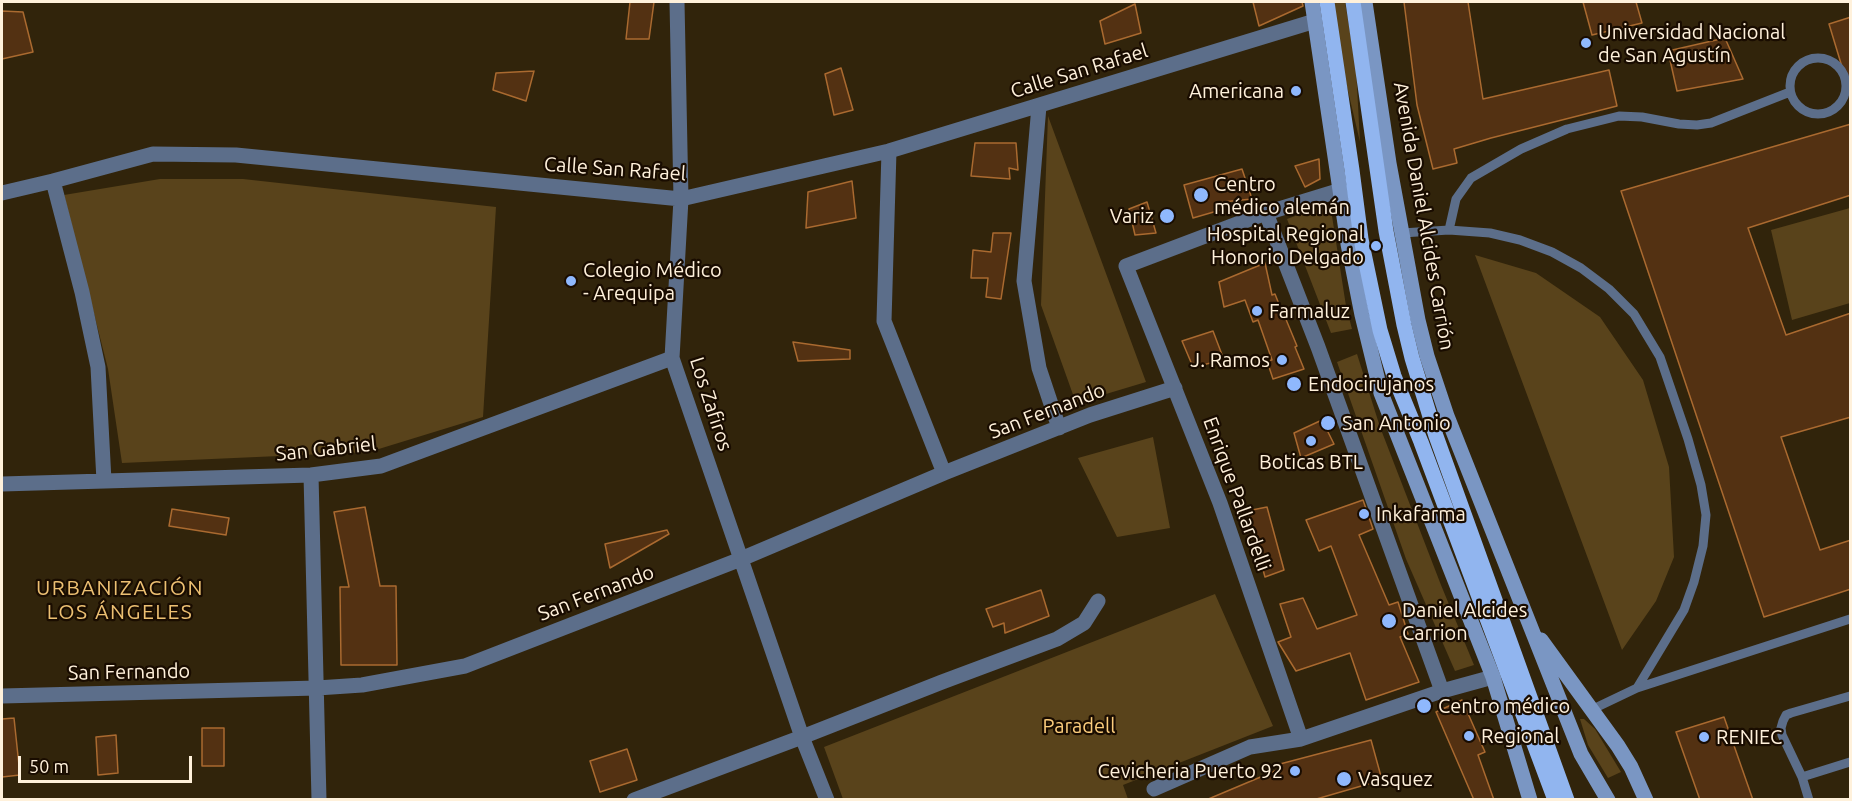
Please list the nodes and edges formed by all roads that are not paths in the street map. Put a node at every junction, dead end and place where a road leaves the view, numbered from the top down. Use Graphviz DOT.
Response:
graph roads {
  1 [pos="677,2"];
  2 [pos="1312,2"];
  3 [pos="1327,2"];
  4 [pos="1353,2"];
  5 [pos="1365,2"];
  6 [pos="1315,21"];
  7 [pos="1790,92"];
  8 [pos="1039,106"];
  9 [pos="889,151"];
  10 [pos="53,181"];
  11 [pos="1341,190"];
  12 [pos="2,193"];
  13 [pos="681,199"];
  14 [pos="1266,213"];
  15 [pos="1449,230"];
  16 [pos="1402,233"];
  17 [pos="672,358"];
  18 [pos="1175,388"];
  19 [pos="1059,428"];
  20 [pos="944,473"];
  21 [pos="311,474"];
  22 [pos="104,481"];
  23 [pos="2,484"];
  24 [pos="741,559"];
  25 [pos="1098,601"];
  26 [pos="1851,619"];
  27 [pos="1527,622"];
  28 [pos="1493,677"];
  29 [pos="317,688"];
  30 [pos="1637,688"];
  31 [pos="1442,691"];
  32 [pos="2,696"];
  33 [pos="1851,696"];
  34 [pos="1593,710"];
  35 [pos="801,737"];
  36 [pos="1301,739"];
  37 [pos="1851,762"];
  38 [pos="1802,777"];
  39 [pos="1554,780"];
  40 [pos="1154,789"];
  41 [pos="1530,799"];
  42 [pos="320,800"];
  43 [pos="634,800"];
  44 [pos="827,800"];
  45 [pos="1554,800"];
  46 [pos="1567,800"];
  47 [pos="1608,800"];
  48 [pos="1646,800"];
  49 [pos="1809,800"];
  1 -- 13 [label="street, Los Zafiros"];
  2 -- 6 [label="main road"];
  3 -- 39 [label="main road"];
  4 -- 39 [label="main road"];
  5 -- 16 [label="main road, Avenida Daniel Alcides Carrión"];
  6 -- 8 [label="street, Calle San Rafael"];
  6 -- 11 [label="main road"];
  7 -- 7 [label="lane"];
  7 -- 15 [label="lane"];
  8 -- 9 [label="street, Calle San Rafael"];
  8 -- 19 [label="street"];
  9 -- 13 [label="street, Calle San Rafael"];
  9 -- 20 [label="street"];
  10 -- 12 [label="street, Calle San Rafael"];
  10 -- 13 [label="street, Calle San Rafael"];
  10 -- 22 [label="street"];
  11 -- 14 [label="street"];
  11 -- 28 [label="main road"];
  13 -- 17 [label="street, Los Zafiros"];
  14 -- 18 [label="street, Enrique Pallardelli"];
  14 -- 31 [label="street"];
  15 -- 16 [label="lane"];
  15 -- 30 [label="lane"];
  16 -- 27 [label="main road, Avenida Daniel Alcides Carrión"];
  17 -- 21 [label="street, San Gabriel"];
  17 -- 24 [label="street, Los Zafiros"];
  18 -- 19 [label="street, San Fernando"];
  18 -- 36 [label="street, Enrique Pallardelli"];
  19 -- 20 [label="street, San Fernando"];
  20 -- 24 [label="street, San Fernando"];
  21 -- 22 [label="street, San Gabriel"];
  21 -- 29 [label="street"];
  22 -- 23 [label="street, San Gabriel"];
  24 -- 29 [label="street, San Fernando"];
  24 -- 35 [label="street, Los Zafiros"];
  25 -- 35 [label="street"];
  26 -- 30 [label="lane"];
  27 -- 34 [label="main road"];
  27 -- 47 [label="main road, Avenida Daniel Alcides Carrión"];
  28 -- 31 [label="street"];
  28 -- 41 [label="main road"];
  29 -- 32 [label="street, San Fernando"];
  29 -- 42 [label="street"];
  30 -- 34 [label="lane"];
  31 -- 36 [label="street"];
  33 -- 38 [label="lane"];
  34 -- 48 [label="main road"];
  35 -- 43 [label="street"];
  35 -- 44 [label="street, Los Zafiros"];
  36 -- 40 [label="street"];
  37 -- 38 [label="lane"];
  38 -- 49 [label="lane"];
  39 -- 45 [label="main road"];
  39 -- 46 [label="main road"];
}
